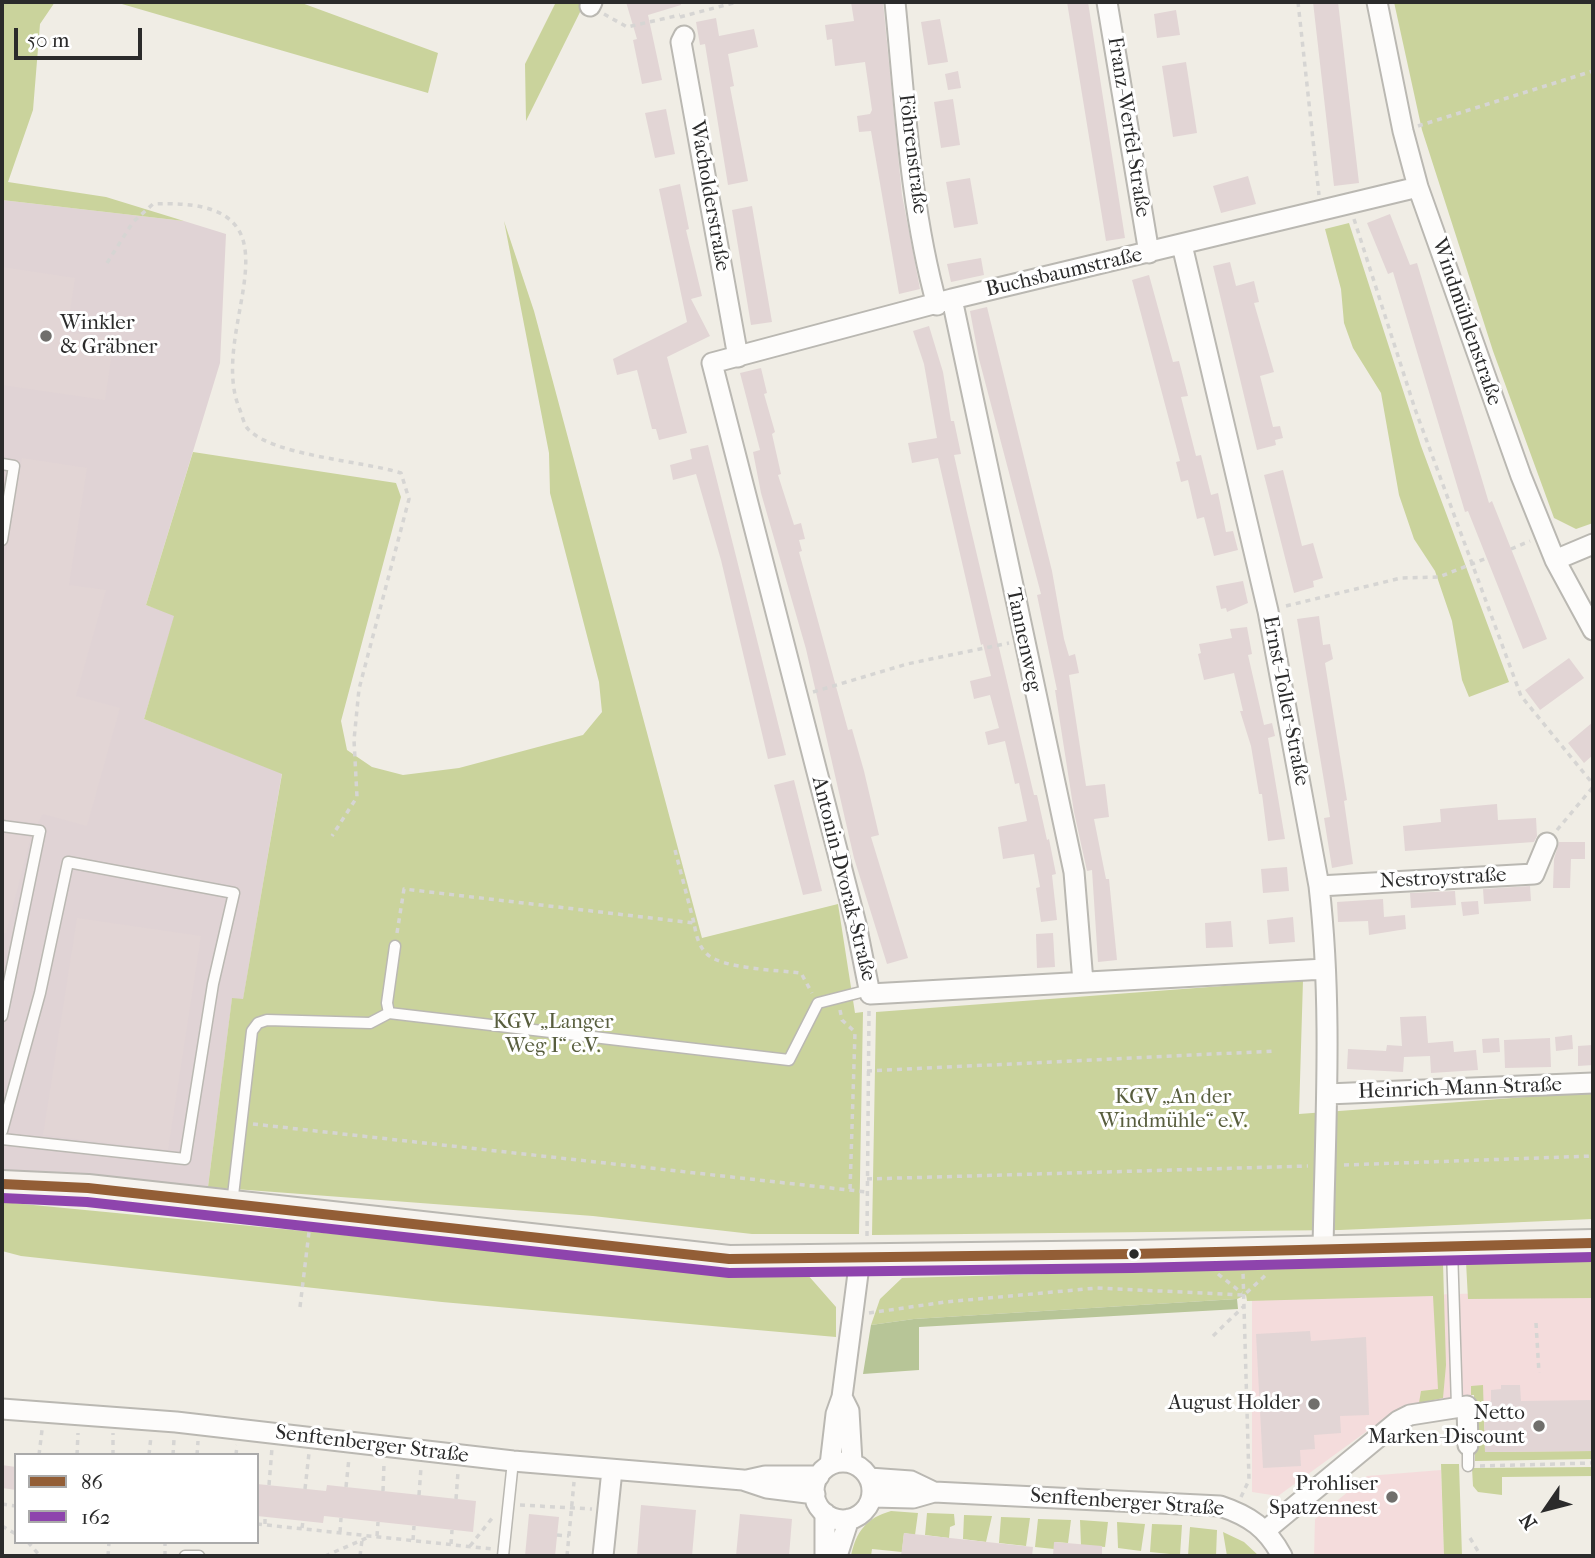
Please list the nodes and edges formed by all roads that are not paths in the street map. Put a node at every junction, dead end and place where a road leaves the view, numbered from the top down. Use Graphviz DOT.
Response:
graph roads {
  1 [pos="895,2"];
  2 [pos="1107,2"];
  3 [pos="1377,2"];
  4 [pos="684,36"];
  5 [pos="1418,187"];
  6 [pos="1182,245"];
  7 [pos="1149,253"];
  8 [pos="944,302"];
  9 [pos="738,358"];
  10 [pos="712,363"];
  11 [pos="2,464"];
  12 [pos="2,540"];
  13 [pos="1593,544"];
  14 [pos="1555,560"];
  15 [pos="1593,630"];
  16 [pos="2,826"];
  17 [pos="1547,843"];
  18 [pos="1319,886"];
  19 [pos="395,946"];
  20 [pos="1325,969"];
  21 [pos="1083,982"];
  22 [pos="870,992"];
  23 [pos="389,1013"];
  24 [pos="2,1016"];
  25 [pos="1593,1083"];
  26 [pos="1328,1094"];
  27 [pos="2,1130"];
  28 [pos="2,1139"];
  29 [pos="2,1184"];
  30 [pos="232,1204"];
  31 [pos="1593,1243"];
  32 [pos="1452,1246"];
  33 [pos="865,1249"];
  34 [pos="1323,1250"];
  35 [pos="842,1397"];
  36 [pos="1457,1406"];
  37 [pos="2,1409"];
  38 [pos="1468,1446"];
  39 [pos="513,1461"];
  40 [pos="852,1462"];
  41 [pos="1468,1466"];
  42 [pos="612,1470"];
  43 [pos="821,1478"];
  44 [pos="870,1488"];
  45 [pos="825,1513"];
  46 [pos="849,1519"];
  47 [pos="1266,1530"];
  48 [pos="503,1554"];
  49 [pos="185,1556"];
  50 [pos="199,1556"];
  51 [pos="603,1556"];
  52 [pos="825,1556"];
  53 [pos="837,1556"];
  54 [pos="1282,1556"];
  1 -- 8 [label="street, Föhrenstraße"];
  2 -- 7 [label="street, Franz-Werfel-Straße"];
  3 -- 5 [label="street, Windmühlenstraße"];
  4 -- 9 [label="street, Wacholderstraße"];
  5 -- 6 [label="street, Buchsbaumstraße"];
  5 -- 14 [label="street, Windmühlenstraße"];
  6 -- 7 [label="street, Buchsbaumstraße"];
  6 -- 18 [label="street, Ernst-Toller-Straße"];
  7 -- 8 [label="street, Buchsbaumstraße"];
  8 -- 9 [label="street, Buchsbaumstraße"];
  8 -- 21 [label="street, Tannenweg"];
  9 -- 10 [label="street, Buchsbaumstraße"];
  10 -- 22 [label="street, Antonin-Dvorak-Straße"];
  11 -- 12 [label="lane"];
  13 -- 14 [label="street"];
  14 -- 15 [label="street, Windmühlenstraße"];
  16 -- 24 [label="lane"];
  17 -- 18 [label="street, Nestroystraße"];
  18 -- 20 [label="street, Ernst-Toller-Straße"];
  19 -- 23 [label="lane"];
  20 -- 21 [label="street, Antonin-Dvorak-Straße"];
  20 -- 26 [label="street, Ernst-Toller-Straße"];
  21 -- 22 [label="street, Antonin-Dvorak-Straße"];
  22 -- 23 [label="lane"];
  23 -- 30 [label="lane"];
  25 -- 26 [label="street, Heinrich-Mann-Straße"];
  26 -- 34 [label="street, Ernst-Toller-Straße"];
  27 -- 28 [label="lane"];
  29 -- 30 [label="main road"];
  30 -- 33 [label="main road"];
  31 -- 32 [label="main road"];
  32 -- 34 [label="main road"];
  32 -- 36 [label="lane"];
  33 -- 34 [label="main road"];
  33 -- 35 [label="street"];
  35 -- 40 [label="street"];
  35 -- 43 [label="street"];
  36 -- 38 [label="street"];
  36 -- 47 [label="street"];
  37 -- 39 [label="street, Senftenberger Straße"];
  38 -- 41 [label="lane"];
  39 -- 42 [label="street, Senftenberger Straße"];
  39 -- 48 [label="lane"];
  40 -- 43 [label="street, Senftenberger Straße"];
  40 -- 44 [label="street"];
  42 -- 43 [label="street, Senftenberger Straße"];
  42 -- 51 [label="street"];
  43 -- 45 [label="street"];
  44 -- 46 [label="street"];
  44 -- 47 [label="street, Senftenberger Straße"];
  45 -- 46 [label="street"];
  45 -- 52 [label="street"];
  46 -- 53 [label="street"];
  47 -- 54 [label="street"];
  49 -- 50 [label="lane"];
}
